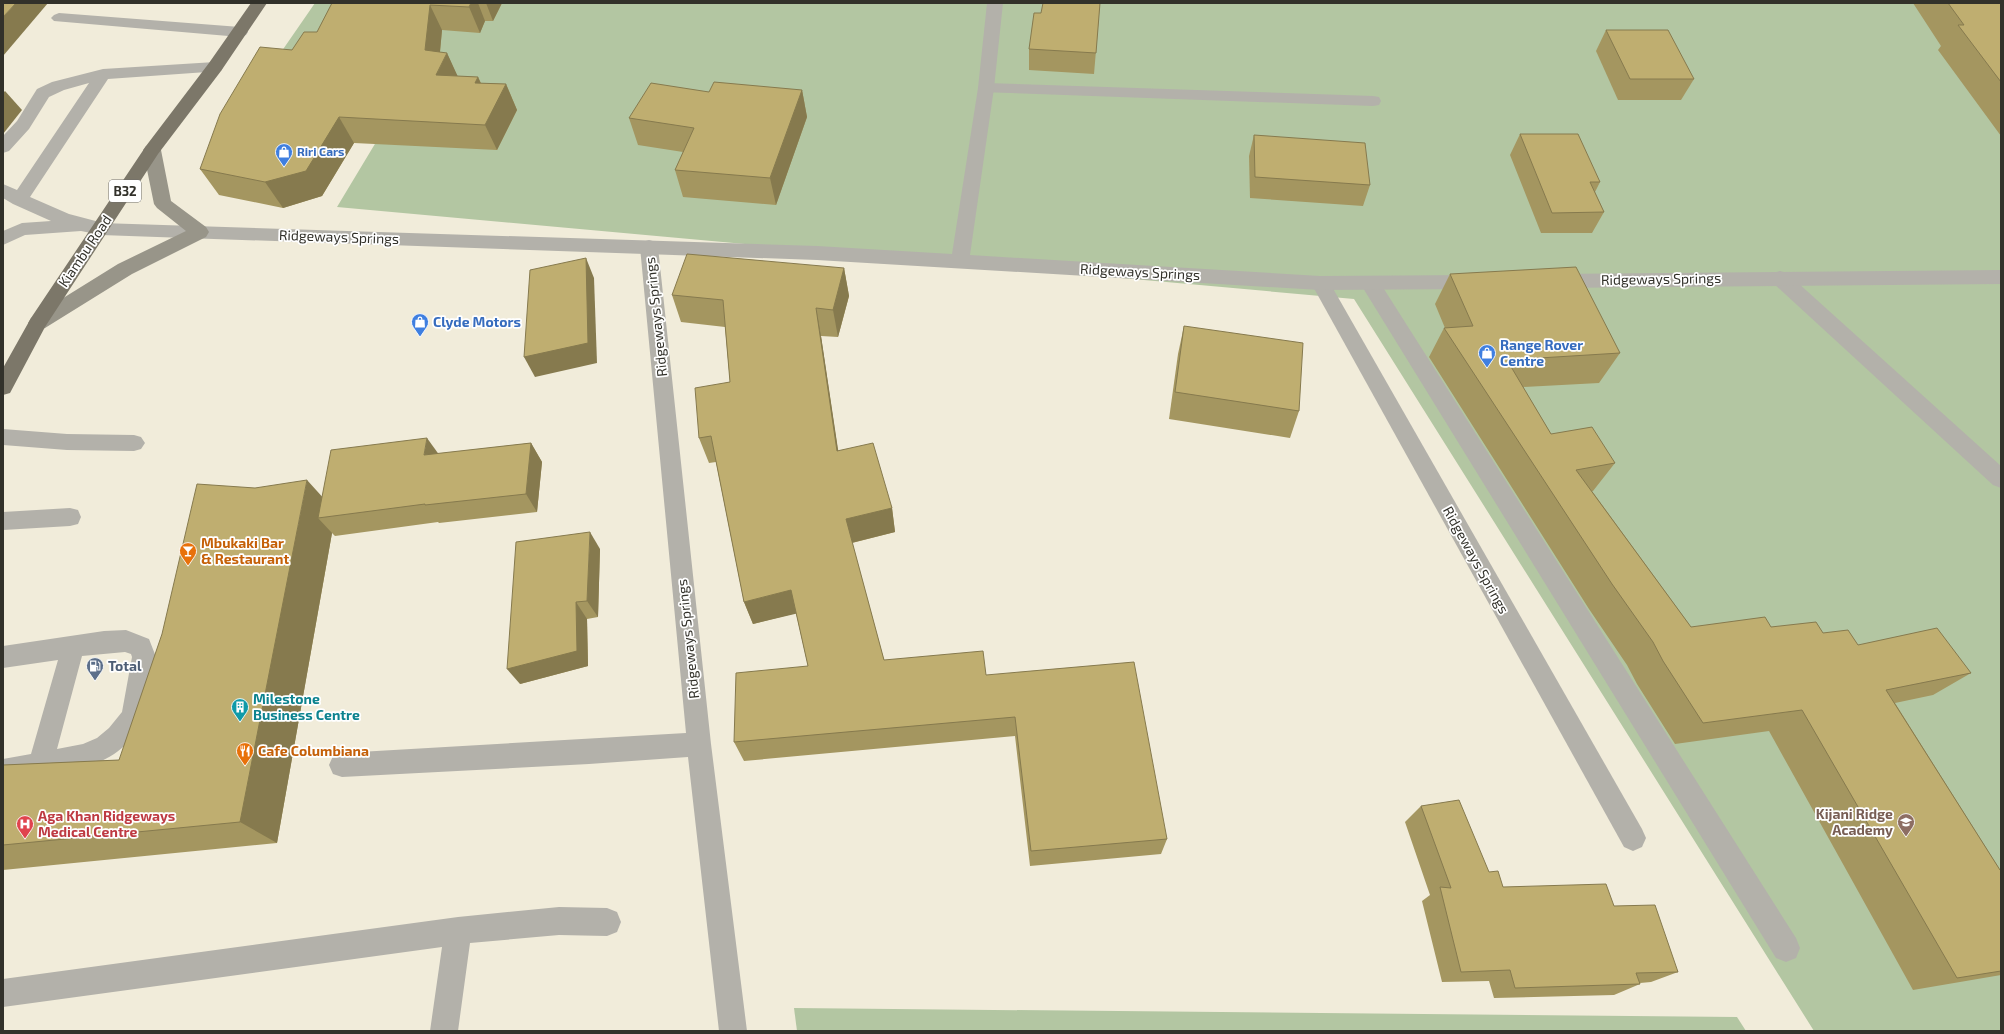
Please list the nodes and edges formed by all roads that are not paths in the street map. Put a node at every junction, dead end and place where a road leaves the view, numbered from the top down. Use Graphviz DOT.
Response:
graph roads {
  1 [pos="259,3"];
  2 [pos="995,3"];
  3 [pos="59,18"];
  4 [pos="240,32"];
  5 [pos="215,67"];
  6 [pos="103,74"];
  7 [pos="986,88"];
  8 [pos="1373,101"];
  9 [pos="3,148"];
  10 [pos="152,150"];
  11 [pos="3,190"];
  12 [pos="19,200"];
  13 [pos="82,226"];
  14 [pos="100,228"];
  15 [pos="200,232"];
  16 [pos="3,239"];
  17 [pos="649,247"];
  18 [pos="960,261"];
  19 [pos="2001,277"];
  20 [pos="1780,278"];
  21 [pos="1496,281"];
  22 [pos="1536,281"];
  23 [pos="1320,283"];
  24 [pos="1370,283"];
  25 [pos="38,323"];
  26 [pos="3,387"];
  27 [pos="3,437"];
  28 [pos="134,443"];
  29 [pos="2001,479"];
  30 [pos="70,517"];
  31 [pos="3,521"];
  32 [pos="73,647"];
  33 [pos="3,657"];
  34 [pos="699,744"];
  35 [pos="40,765"];
  36 [pos="342,765"];
  37 [pos="3,771"];
  38 [pos="1633,838"];
  39 [pos="607,922"];
  40 [pos="458,932"];
  41 [pos="1786,948"];
  42 [pos="3,993"];
  43 [pos="444,1031"];
  44 [pos="733,1031"];
  1 -- 4 [label="highway, Kiambu Road / B32"];
  2 -- 7 [label="street"];
  3 -- 4 [label="street"];
  4 -- 5 [label="highway, Kiambu Road / B32"];
  5 -- 6 [label="street"];
  5 -- 10 [label="highway, Kiambu Road / B32"];
  6 -- 9 [label="street"];
  6 -- 12 [label="street"];
  7 -- 8 [label="street"];
  7 -- 18 [label="street"];
  10 -- 14 [label="highway, Kiambu Road / B32"];
  10 -- 15 [label="main road"];
  11 -- 12 [label="street"];
  12 -- 13 [label="street"];
  13 -- 14 [label="street, Ridgeways Springs"];
  13 -- 16 [label="street"];
  14 -- 15 [label="street, Ridgeways Springs"];
  14 -- 25 [label="highway, Kiambu Road / B32"];
  15 -- 17 [label="street, Ridgeways Springs"];
  15 -- 25 [label="main road"];
  17 -- 18 [label="street, Ridgeways Springs"];
  17 -- 34 [label="street, Ridgeways Springs"];
  18 -- 23 [label="street, Ridgeways Springs"];
  19 -- 20 [label="street, Ridgeways Springs"];
  20 -- 22 [label="street, Ridgeways Springs"];
  20 -- 29 [label="street"];
  21 -- 24 [label="street, Ridgeways Springs"];
  23 -- 24 [label="street, Ridgeways Springs"];
  23 -- 38 [label="street, Ridgeways Springs"];
  24 -- 41 [label="street"];
  25 -- 26 [label="highway, Kiambu Road / B32"];
  27 -- 28 [label="street"];
  30 -- 31 [label="street"];
  32 -- 33 [label="street"];
  32 -- 35 [label="street"];
  32 -- 35 [label="street"];
  34 -- 36 [label="street"];
  34 -- 44 [label="street, Ridgeways Springs"];
  35 -- 37 [label="street"];
  39 -- 40 [label="street"];
  40 -- 42 [label="street"];
  40 -- 43 [label="street"];
}
